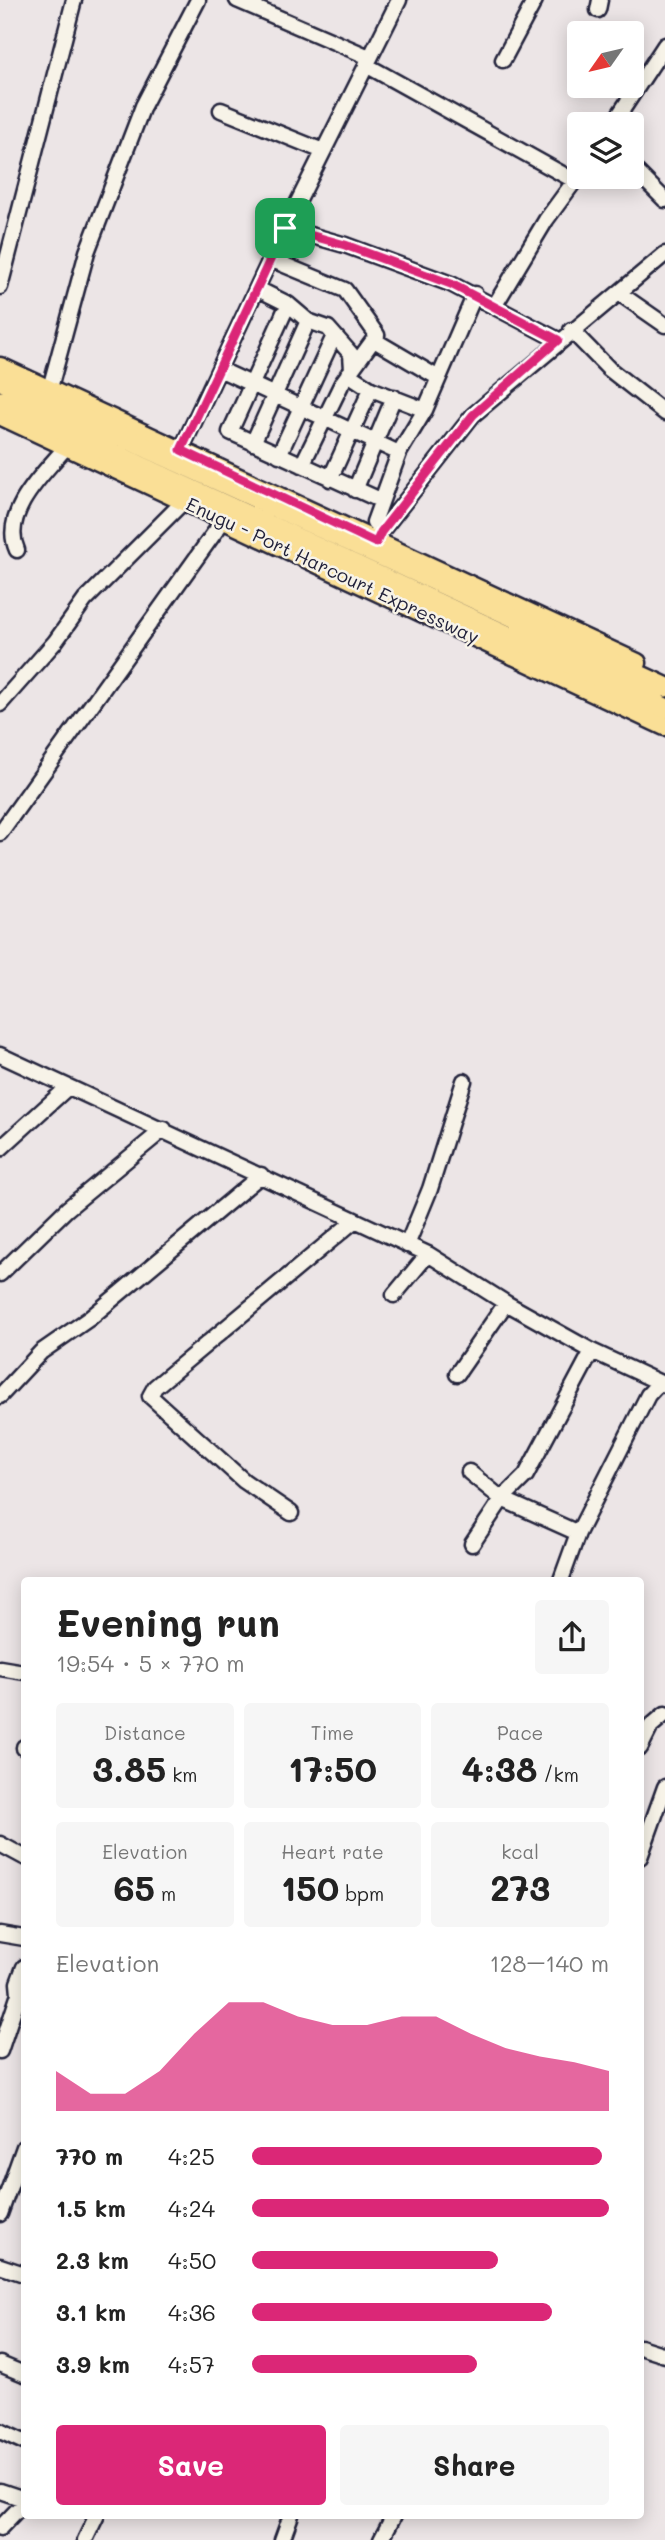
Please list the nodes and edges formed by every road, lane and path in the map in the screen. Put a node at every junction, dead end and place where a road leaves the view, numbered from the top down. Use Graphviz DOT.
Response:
graph roads {
  1 [pos="74,0"];
  2 [pos="198,0"];
  3 [pos="237,0"];
  4 [pos="400,0"];
  5 [pos="535,0"];
  6 [pos="665,45"];
  7 [pos="503,60"];
  8 [pos="367,61"];
  9 [pos="221,110"];
  10 [pos="621,112"];
  11 [pos="323,151"];
  12 [pos="567,172"];
  13 [pos="644,179"];
  14 [pos="569,189"];
  15 [pos="665,200"];
  16 [pos="285,228"];
  17 [pos="665,254"];
  18 [pos="270,259"];
  19 [pos="0,287"];
  20 [pos="258,289"];
  21 [pos="619,293"];
  22 [pos="475,294"];
  23 [pos="288,304"];
  24 [pos="495,305"];
  25 [pos="308,321"];
  26 [pos="665,325"];
  27 [pos="571,330"];
  28 [pos="334,336"];
  29 [pos="374,340"];
  30 [pos="558,340"];
  31 [pos="0,367"];
  32 [pos="219,369"];
  33 [pos="350,371"];
  34 [pos="437,377"];
  35 [pos="0,380"];
  36 [pos="252,384"];
  37 [pos="50,388"];
  38 [pos="371,389"];
  39 [pos="275,397"];
  40 [pos="394,397"];
  41 [pos="0,401"];
  42 [pos="299,408"];
  43 [pos="425,410"];
  44 [pos="665,412"];
  45 [pos="0,415"];
  46 [pos="324,420"];
  47 [pos="350,432"];
  48 [pos="377,442"];
  49 [pos="253,443"];
  50 [pos="66,446"];
  51 [pos="181,450"];
  52 [pos="399,453"];
  53 [pos="279,455"];
  54 [pos="302,465"];
  55 [pos="330,479"];
  56 [pos="355,490"];
  57 [pos="185,500"];
  58 [pos="380,500"];
  59 [pos="225,519"];
  60 [pos="379,537"];
  61 [pos="17,550"];
  62 [pos="665,677"];
  63 [pos="665,687"];
  64 [pos="0,704"];
  65 [pos="665,708"];
  66 [pos="665,726"];
  67 [pos="0,833"];
  68 [pos="0,1055"];
  69 [pos="464,1081"];
  70 [pos="67,1088"];
  71 [pos="164,1129"];
  72 [pos="0,1149"];
  73 [pos="261,1175"];
  74 [pos="354,1221"];
  75 [pos="407,1245"];
  76 [pos="428,1254"];
  77 [pos="0,1273"];
  78 [pos="394,1295"];
  79 [pos="506,1303"];
  80 [pos="592,1351"];
  81 [pos="457,1374"];
  82 [pos="662,1384"];
  83 [pos="0,1396"];
  84 [pos="469,1472"];
  85 [pos="502,1499"];
  86 [pos="291,1513"];
  87 [pos="578,1533"];
  88 [pos="472,1544"];
  89 [pos="562,1577"];
  90 [pos="0,1668"];
  91 [pos="21,1672"];
  92 [pos="665,1714"];
  93 [pos="644,1740"];
  94 [pos="665,1787"];
  95 [pos="0,1844"];
  96 [pos="644,1846"];
  97 [pos="21,1855"];
  98 [pos="1,1935"];
  99 [pos="21,1938"];
  100 [pos="21,1978"];
  101 [pos="0,2051"];
  102 [pos="21,2155"];
  103 [pos="0,2214"];
  104 [pos="0,2266"];
  105 [pos="21,2273"];
  106 [pos="644,2348"];
  107 [pos="665,2355"];
  108 [pos="0,2364"];
  109 [pos="21,2373"];
  110 [pos="0,2431"];
  111 [pos="21,2441"];
  112 [pos="0,2491"];
  113 [pos="21,2500"];
  114 [pos="21,2504"];
  115 [pos="95,2519"];
  116 [pos="290,2519"];
  117 [pos="392,2519"];
  118 [pos="0,2528"];
  119 [pos="382,2539"];
  120 [pos="85,2540"];
  121 [pos="282,2540"];
  1 -- 19 [label="street"];
  2 -- 37 [label="street"];
  3 -- 8 [label="street"];
  4 -- 8 [label="street"];
  5 -- 7 [label="street"];
  6 -- 10 [label="street"];
  8 -- 11 [label="street"];
  8 -- 12 [label="street"];
  9 -- 11 [label="street"];
  11 -- 16 [label="street"];
  13 -- 15 [label="street"];
  14 -- 24 [label="street"];
  16 -- 18 [label="street"];
  16 -- 22 [label="street"];
  17 -- 21 [label="street"];
  18 -- 20 [label="street"];
  18 -- 29 [label="street"];
  20 -- 23 [label="street"];
  20 -- 32 [label="street"];
  21 -- 26 [label="street"];
  21 -- 27 [label="street"];
  22 -- 24 [label="street"];
  22 -- 34 [label="street"];
  23 -- 25 [label="street"];
  23 -- 36 [label="street"];
  24 -- 30 [label="street"];
  25 -- 28 [label="street"];
  25 -- 39 [label="street"];
  27 -- 30 [label="street"];
  27 -- 44 [label="street"];
  28 -- 33 [label="street"];
  28 -- 42 [label="street"];
  29 -- 33 [label="street"];
  29 -- 34 [label="street"];
  30 -- 60 [label="street"];
  31 -- 37 [label="main road"];
  32 -- 36 [label="street"];
  32 -- 51 [label="street"];
  33 -- 38 [label="street"];
  33 -- 46 [label="street"];
  34 -- 43 [label="street"];
  35 -- 63 [label="highway, Enugu - Port Harcourt Expressway"];
  36 -- 39 [label="street"];
  36 -- 49 [label="street"];
  37 -- 51 [label="main road"];
  38 -- 40 [label="street"];
  38 -- 47 [label="street"];
  39 -- 42 [label="street"];
  39 -- 49 [label="street"];
  40 -- 43 [label="street"];
  40 -- 48 [label="street"];
  41 -- 65 [label="highway, Enugu - Port Harcourt Expressway"];
  42 -- 46 [label="street"];
  42 -- 53 [label="street"];
  43 -- 52 [label="street"];
  45 -- 50 [label="main road, Enugu - Port Harcourt Expressway"];
  46 -- 47 [label="street"];
  46 -- 54 [label="street"];
  47 -- 48 [label="street"];
  47 -- 55 [label="street"];
  48 -- 52 [label="street"];
  48 -- 56 [label="street"];
  49 -- 53 [label="street"];
  50 -- 57 [label="main road, Enugu - Port Harcourt Expressway"];
  50 -- 61 [label="street"];
  51 -- 60 [label="main road"];
  52 -- 58 [label="street"];
  53 -- 54 [label="street"];
  54 -- 55 [label="street"];
  55 -- 56 [label="street"];
  56 -- 58 [label="street"];
  57 -- 59 [label="main road, Enugu - Port Harcourt Expressway"];
  57 -- 64 [label="street"];
  58 -- 60 [label="street"];
  59 -- 66 [label="main road, Enugu - Port Harcourt Expressway"];
  59 -- 67 [label="street"];
  60 -- 62 [label="main road"];
  68 -- 70 [label="street"];
  69 -- 75 [label="street"];
  70 -- 71 [label="street"];
  70 -- 72 [label="street"];
  71 -- 73 [label="street"];
  71 -- 77 [label="street"];
  73 -- 74 [label="street"];
  73 -- 83 [label="street"];
  74 -- 75 [label="street"];
  74 -- 86 [label="street"];
  75 -- 76 [label="street"];
  76 -- 78 [label="street"];
  76 -- 79 [label="street"];
  79 -- 80 [label="street"];
  79 -- 81 [label="street"];
  80 -- 82 [label="street"];
  80 -- 85 [label="street"];
  82 -- 87 [label="street"];
  84 -- 85 [label="street"];
  85 -- 87 [label="street"];
  85 -- 88 [label="street"];
  87 -- 89 [label="street"];
  90 -- 91 [label="street"];
  92 -- 93 [label="street"];
  94 -- 96 [label="street"];
  95 -- 97 [label="street"];
  98 -- 99 [label="street"];
  100 -- 101 [label="street"];
  102 -- 103 [label="street"];
  104 -- 105 [label="street"];
  106 -- 107 [label="street"];
  108 -- 109 [label="street"];
  110 -- 111 [label="street"];
  112 -- 113 [label="street"];
  114 -- 118 [label="street"];
  115 -- 120 [label="street"];
  116 -- 121 [label="street"];
  117 -- 119 [label="street"];
}
